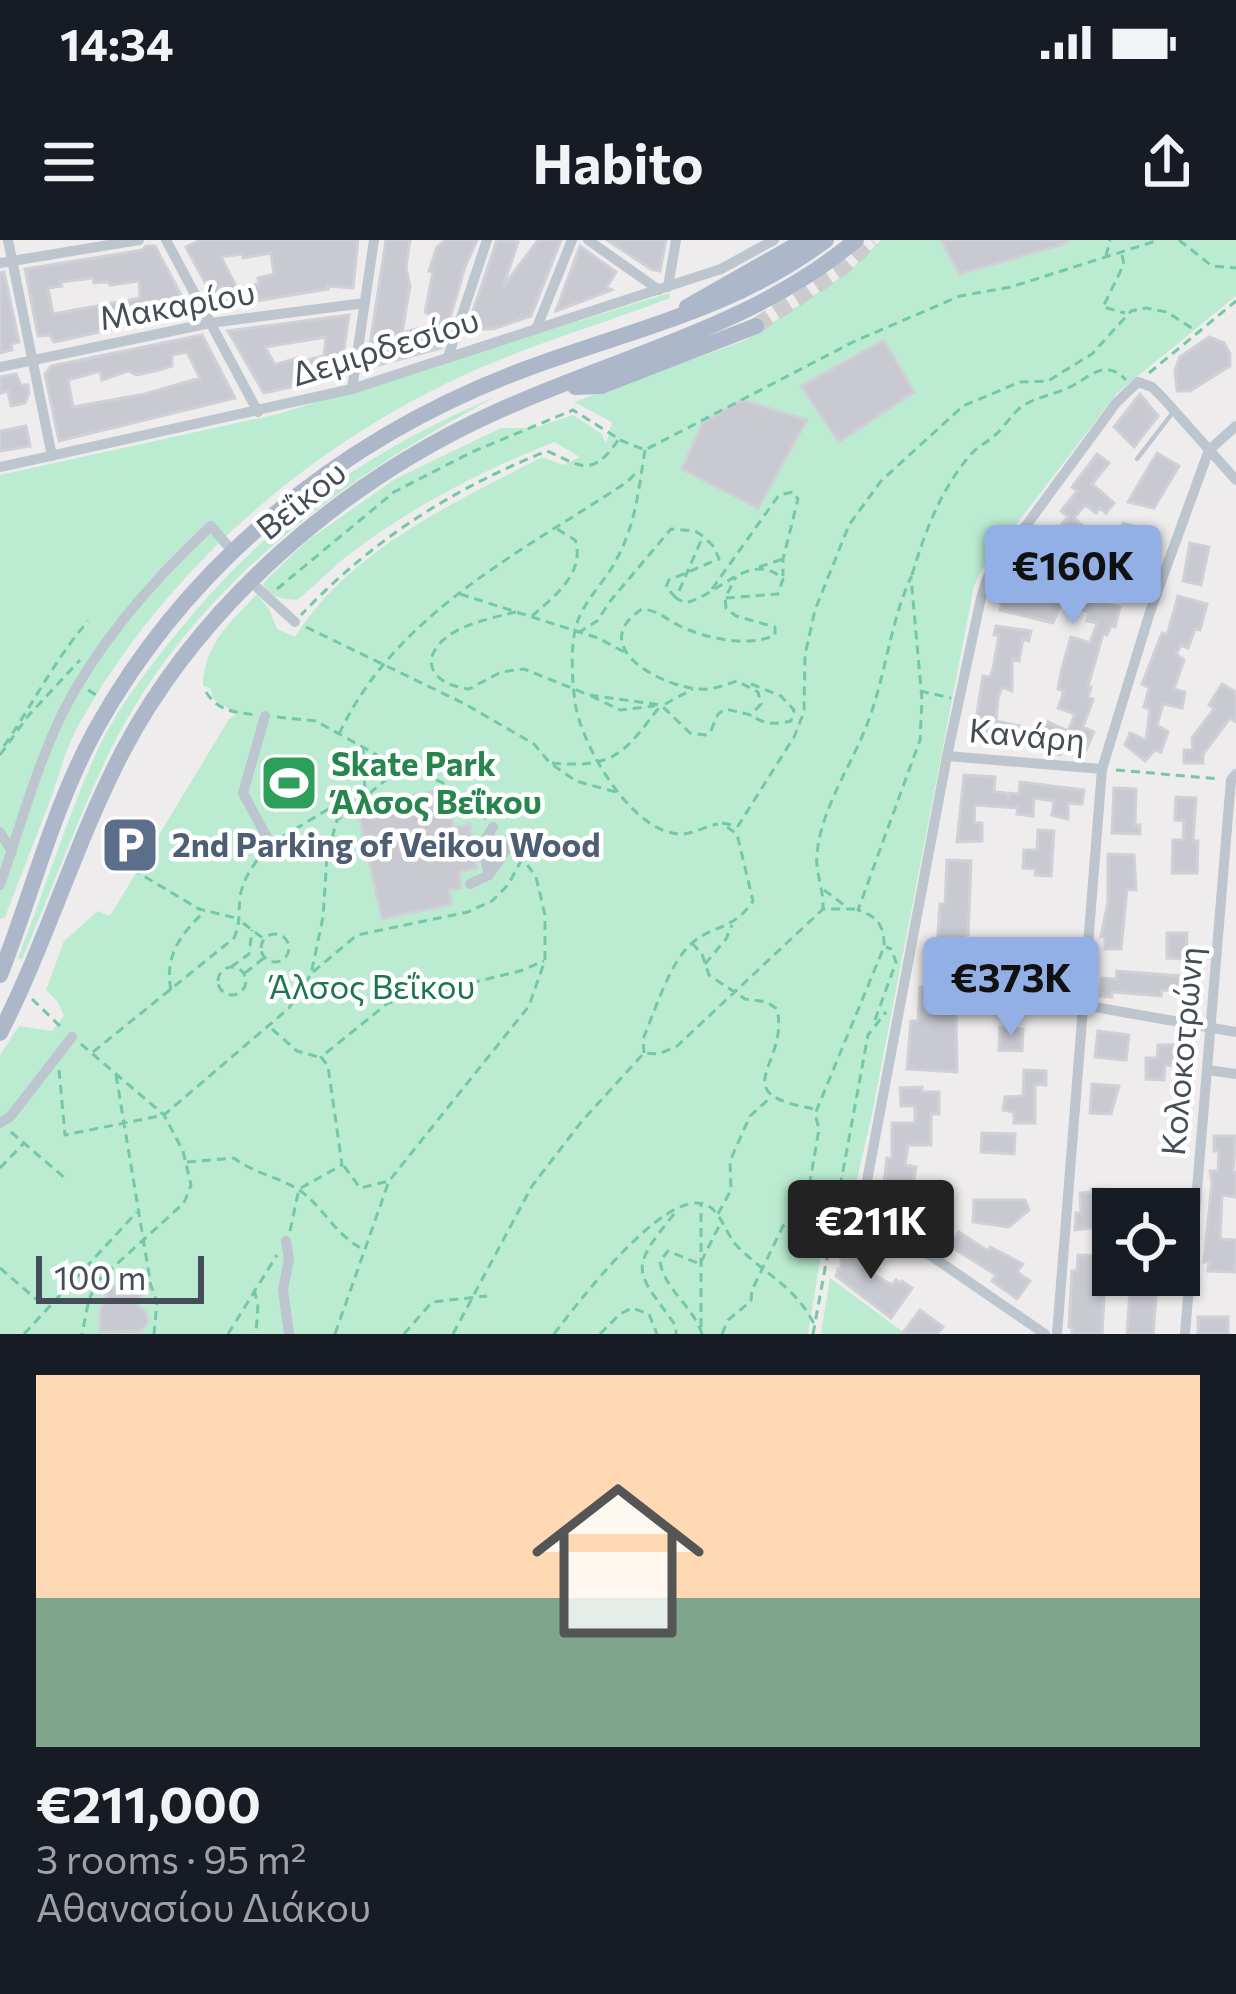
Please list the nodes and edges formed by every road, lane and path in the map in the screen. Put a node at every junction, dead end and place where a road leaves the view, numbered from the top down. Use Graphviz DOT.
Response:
graph roads {
  1 [pos="8,240"];
  2 [pos="140,240"];
  3 [pos="166,240"];
  4 [pos="374,240"];
  5 [pos="488,240"];
  6 [pos="572,240"];
  7 [pos="588,240"];
  8 [pos="676,240"];
  9 [pos="806,240"];
  10 [pos="826,240"];
  11 [pos="856,240"];
  12 [pos="1110,240"];
  13 [pos="1159,240"];
  14 [pos="1179,240"];
  15 [pos="771,241"];
  16 [pos="1122,252"];
  17 [pos="1106,258"];
  18 [pos="6,262"];
  19 [pos="1236,268"];
  20 [pos="663,289"];
  21 [pos="1236,302"];
  22 [pos="365,303"];
  23 [pos="1126,314"];
  24 [pos="659,322"];
  25 [pos="210,323"];
  26 [pos="756,326"];
  27 [pos="537,327"];
  28 [pos="1196,331"];
  29 [pos="448,357"];
  30 [pos="32,360"];
  31 [pos="0,368"];
  32 [pos="1135,384"];
  33 [pos="556,387"];
  34 [pos="352,389"];
  35 [pos="1174,411"];
  36 [pos="258,412"];
  37 [pos="1236,426"];
  38 [pos="619,439"];
  39 [pos="644,450"];
  40 [pos="1209,450"];
  41 [pos="52,456"];
  42 [pos="1137,459"];
  43 [pos="642,466"];
  44 [pos="0,467"];
  45 [pos="1236,480"];
  46 [pos="555,528"];
  47 [pos="703,536"];
  48 [pos="233,552"];
  49 [pos="783,559"];
  50 [pos="757,567"];
  51 [pos="689,569"];
  52 [pos="736,577"];
  53 [pos="911,577"];
  54 [pos="783,579"];
  55 [pos="251,582"];
  56 [pos="710,591"];
  57 [pos="458,593"];
  58 [pos="268,597"];
  59 [pos="676,598"];
  60 [pos="725,598"];
  61 [pos="517,612"];
  62 [pos="532,616"];
  63 [pos="88,620"];
  64 [pos="295,622"];
  65 [pos="576,632"];
  66 [pos="88,650"];
  67 [pos="627,654"];
  68 [pos="383,664"];
  69 [pos="746,682"];
  70 [pos="694,688"];
  71 [pos="918,690"];
  72 [pos="575,691"];
  73 [pos="206,692"];
  74 [pos="589,695"];
  75 [pos="959,700"];
  76 [pos="661,705"];
  77 [pos="222,708"];
  78 [pos="751,715"];
  79 [pos="266,716"];
  80 [pos="224,718"];
  81 [pos="339,734"];
  82 [pos="362,747"];
  83 [pos="0,754"];
  84 [pos="947,756"];
  85 [pos="598,760"];
  86 [pos="550,763"];
  87 [pos="1102,769"];
  88 [pos="409,773"];
  89 [pos="1234,777"];
  90 [pos="619,793"];
  91 [pos="362,799"];
  92 [pos="722,823"];
  93 [pos="493,826"];
  94 [pos="0,832"];
  95 [pos="270,843"];
  96 [pos="511,843"];
  97 [pos="12,852"];
  98 [pos="523,858"];
  99 [pos="132,868"];
  100 [pos="489,875"];
  101 [pos="470,884"];
  102 [pos="0,885"];
  103 [pos="824,890"];
  104 [pos="845,907"];
  105 [pos="823,909"];
  106 [pos="858,910"];
  107 [pos="205,911"];
  108 [pos="22,915"];
  109 [pos="242,921"];
  110 [pos="732,925"];
  111 [pos="252,930"];
  112 [pos="0,931"];
  113 [pos="263,941"];
  114 [pos="692,943"];
  115 [pos="884,947"];
  116 [pos="249,954"];
  117 [pos="265,957"];
  118 [pos="545,960"];
  119 [pos="704,965"];
  120 [pos="230,968"];
  121 [pos="244,974"];
  122 [pos="311,974"];
  123 [pos="0,975"];
  124 [pos="22,990"];
  125 [pos="172,992"];
  126 [pos="736,994"];
  127 [pos="1083,1005"];
  128 [pos="900,1006"];
  129 [pos="875,1021"];
  130 [pos="269,1027"];
  131 [pos="1211,1028"];
  132 [pos="1236,1032"];
  133 [pos="0,1033"];
  134 [pos="72,1037"];
  135 [pos="92,1053"];
  136 [pos="644,1053"];
  137 [pos="58,1057"];
  138 [pos="321,1057"];
  139 [pos="1208,1070"];
  140 [pos="115,1073"];
  141 [pos="1236,1074"];
  142 [pos="770,1097"];
  143 [pos="816,1109"];
  144 [pos="164,1115"];
  145 [pos="0,1124"];
  146 [pos="124,1124"];
  147 [pos="25,1142"];
  148 [pos="185,1162"];
  149 [pos="342,1165"];
  150 [pos="0,1168"];
  151 [pos="66,1179"];
  152 [pos="389,1181"];
  153 [pos="298,1189"];
  154 [pos="701,1203"];
  155 [pos="678,1209"];
  156 [pos="138,1211"];
  157 [pos="717,1216"];
  158 [pos="721,1222"];
  159 [pos="142,1239"];
  160 [pos="286,1241"];
  161 [pos="364,1249"];
  162 [pos="700,1264"];
  163 [pos="0,1268"];
  164 [pos="764,1268"];
  165 [pos="254,1288"];
  166 [pos="487,1296"];
  167 [pos="475,1298"];
  168 [pos="47,1308"];
  169 [pos="814,1324"];
  170 [pos="702,1332"];
  171 [pos="24,1334"];
  172 [pos="82,1334"];
  173 [pos="154,1334"];
  174 [pos="228,1334"];
  175 [pos="256,1334"];
  176 [pos="289,1334"];
  177 [pos="335,1334"];
  178 [pos="404,1334"];
  179 [pos="453,1334"];
  180 [pos="554,1334"];
  181 [pos="600,1334"];
  182 [pos="657,1334"];
  183 [pos="676,1334"];
  184 [pos="722,1334"];
  185 [pos="813,1334"];
  186 [pos="1045,1334"];
  187 [pos="1057,1334"];
  188 [pos="1185,1334"];
  1 -- 18 [label="street"];
  2 -- 18 [label="street"];
  3 -- 25 [label="street"];
  4 -- 22 [label="street"];
  5 -- 29 [label="street"];
  6 -- 27 [label="street"];
  7 -- 20 [label="street"];
  8 -- 20 [label="street"];
  9 -- 24 [label="main road"];
  10 -- 24 [label="main road, Βεΐκου"];
  11 -- 33 [label="main road, Βεΐκου"];
  12 -- 17 [label="path"];
  13 -- 16 [label="path"];
  14 -- 19 [label="path"];
  15 -- 20 [label="street, Δεμιρδεσίου"];
  16 -- 17 [label="path"];
  16 -- 23 [label="path"];
  17 -- 39 [label="path"];
  18 -- 30 [label="street"];
  20 -- 27 [label="street, Δεμιρδεσίου"];
  21 -- 28 [label="path"];
  22 -- 25 [label="street, Μακαρίου"];
  22 -- 34 [label="street"];
  23 -- 28 [label="path"];
  23 -- 92 [label="path"];
  24 -- 48 [label="main road, Βεΐκου"];
  25 -- 30 [label="street, Μακαρίου"];
  25 -- 36 [label="street"];
  26 -- 33 [label="main road"];
  27 -- 29 [label="street, Δεμιρδεσίου"];
  28 -- 32 [label="path"];
  29 -- 34 [label="street, Δεμιρδεσίου"];
  30 -- 31 [label="street, Μακαρίου"];
  30 -- 41 [label="street"];
  32 -- 35 [label="street"];
  32 -- 53 [label="path"];
  32 -- 75 [label="street"];
  33 -- 55 [label="main road, Βεΐκου"];
  34 -- 36 [label="street, Δεμιρδεσίου"];
  35 -- 40 [label="street"];
  35 -- 42 [label="lane"];
  36 -- 41 [label="street, Δεμιρδεσίου"];
  37 -- 40 [label="street"];
  38 -- 39 [label="path"];
  38 -- 58 [label="path"];
  38 -- 64 [label="path"];
  39 -- 43 [label="path"];
  40 -- 45 [label="street"];
  40 -- 87 [label="street"];
  41 -- 44 [label="street, Δεμιρδεσίου"];
  43 -- 46 [label="path"];
  43 -- 65 [label="path"];
  46 -- 57 [label="path"];
  46 -- 62 [label="path"];
  47 -- 51 [label="path"];
  47 -- 51 [label="path"];
  47 -- 65 [label="path"];
  48 -- 97 [label="street"];
  48 -- 108 [label="main road, Βεΐκου"];
  49 -- 50 [label="path"];
  49 -- 54 [label="path"];
  49 -- 56 [label="path"];
  50 -- 52 [label="path"];
  50 -- 54 [label="path"];
  51 -- 59 [label="path"];
  51 -- 59 [label="path"];
  52 -- 56 [label="path"];
  52 -- 60 [label="path"];
  53 -- 71 [label="path"];
  53 -- 103 [label="path"];
  54 -- 60 [label="path"];
  55 -- 58 [label="street"];
  55 -- 124 [label="main road, Βεΐκου"];
  56 -- 59 [label="path"];
  57 -- 61 [label="path"];
  57 -- 68 [label="path"];
  58 -- 64 [label="street"];
  60 -- 67 [label="path"];
  61 -- 62 [label="path"];
  61 -- 72 [label="path"];
  62 -- 65 [label="path"];
  63 -- 83 [label="path"];
  64 -- 68 [label="path"];
  65 -- 67 [label="path"];
  65 -- 72 [label="path"];
  66 -- 83 [label="path"];
  67 -- 70 [label="path"];
  68 -- 81 [label="path"];
  68 -- 86 [label="path"];
  69 -- 70 [label="path"];
  69 -- 78 [label="path"];
  69 -- 78 [label="path"];
  70 -- 76 [label="path"];
  71 -- 75 [label="path"];
  71 -- 106 [label="path"];
  72 -- 74 [label="path"];
  72 -- 85 [label="path"];
  73 -- 77 [label="path"];
  74 -- 76 [label="path"];
  74 -- 76 [label="path"];
  75 -- 84 [label="street"];
  76 -- 78 [label="path"];
  76 -- 85 [label="path"];
  77 -- 79 [label="path"];
  77 -- 80 [label="path"];
  79 -- 81 [label="path"];
  79 -- 95 [label="street"];
  81 -- 82 [label="path"];
  82 -- 88 [label="path"];
  82 -- 91 [label="path"];
  84 -- 87 [label="street, Κανάρη"];
  84 -- 128 [label="street"];
  85 -- 86 [label="path"];
  85 -- 90 [label="path"];
  86 -- 90 [label="path"];
  87 -- 89 [label="path"];
  87 -- 127 [label="street"];
  88 -- 91 [label="path"];
  88 -- 93 [label="path"];
  89 -- 131 [label="street, Κολοκοτρώνη"];
  90 -- 92 [label="path"];
  91 -- 95 [label="path"];
  91 -- 122 [label="path"];
  92 -- 110 [label="path"];
  93 -- 100 [label="street"];
  94 -- 97 [label="street"];
  95 -- 109 [label="path"];
  96 -- 98 [label="path"];
  96 -- 100 [label="street"];
  97 -- 102 [label="street"];
  98 -- 118 [label="path"];
  98 -- 122 [label="path"];
  99 -- 107 [label="path"];
  100 -- 101 [label="street"];
  103 -- 104 [label="path"];
  103 -- 105 [label="path"];
  104 -- 105 [label="path"];
  104 -- 106 [label="path"];
  105 -- 126 [label="path"];
  106 -- 115 [label="path"];
  107 -- 109 [label="path"];
  107 -- 125 [label="path"];
  108 -- 112 [label="main road"];
  108 -- 123 [label="main road, Βεΐκου"];
  109 -- 111 [label="path"];
  109 -- 125 [label="path"];
  110 -- 114 [label="path"];
  110 -- 119 [label="path"];
  111 -- 113 [label="path"];
  111 -- 116 [label="path"];
  113 -- 116 [label="path"];
  113 -- 117 [label="path"];
  113 -- 117 [label="path"];
  114 -- 119 [label="path"];
  114 -- 136 [label="path"];
  115 -- 129 [label="path"];
  115 -- 143 [label="path"];
  116 -- 120 [label="path"];
  117 -- 121 [label="path"];
  118 -- 138 [label="path"];
  118 -- 152 [label="path"];
  119 -- 126 [label="path"];
  120 -- 121 [label="path"];
  120 -- 121 [label="path"];
  122 -- 130 [label="path"];
  124 -- 133 [label="main road, Βεΐκου"];
  124 -- 134 [label="path"];
  125 -- 135 [label="path"];
  126 -- 136 [label="path"];
  126 -- 142 [label="path"];
  127 -- 131 [label="street"];
  127 -- 187 [label="street"];
  128 -- 129 [label="path"];
  128 -- 186 [label="street"];
  129 -- 169 [label="path"];
  130 -- 138 [label="path"];
  130 -- 144 [label="path"];
  131 -- 132 [label="street"];
  131 -- 139 [label="street, Κολοκοτρώνη"];
  134 -- 135 [label="path"];
  134 -- 137 [label="street"];
  135 -- 140 [label="path"];
  136 -- 167 [label="path"];
  137 -- 145 [label="street"];
  137 -- 146 [label="path"];
  138 -- 149 [label="path"];
  139 -- 141 [label="street"];
  139 -- 188 [label="street, Κολοκοτρώνη"];
  140 -- 144 [label="path"];
  140 -- 146 [label="path"];
  142 -- 143 [label="path"];
  142 -- 157 [label="path"];
  143 -- 164 [label="path"];
  144 -- 146 [label="path"];
  144 -- 148 [label="path"];
  145 -- 147 [label="path"];
  146 -- 156 [label="path"];
  147 -- 150 [label="path"];
  147 -- 151 [label="path"];
  148 -- 153 [label="path"];
  148 -- 159 [label="path"];
  149 -- 152 [label="path"];
  149 -- 153 [label="path"];
  152 -- 161 [label="path"];
  153 -- 160 [label="path"];
  153 -- 161 [label="path"];
  154 -- 155 [label="path"];
  154 -- 157 [label="path"];
  154 -- 162 [label="path"];
  155 -- 180 [label="path"];
  155 -- 183 [label="path"];
  156 -- 159 [label="path"];
  156 -- 168 [label="path"];
  157 -- 158 [label="path"];
  158 -- 162 [label="path"];
  158 -- 164 [label="path"];
  159 -- 172 [label="path"];
  159 -- 173 [label="path"];
  160 -- 165 [label="path"];
  160 -- 176 [label="street"];
  161 -- 177 [label="path"];
  162 -- 170 [label="path"];
  162 -- 170 [label="path"];
  163 -- 168 [label="path"];
  164 -- 169 [label="path"];
  164 -- 184 [label="path"];
  165 -- 174 [label="path"];
  165 -- 175 [label="path"];
  166 -- 167 [label="path"];
  167 -- 178 [label="path"];
  167 -- 179 [label="path"];
  168 -- 171 [label="path"];
  169 -- 185 [label="path"];
  181 -- 182 [label="path"];
}
